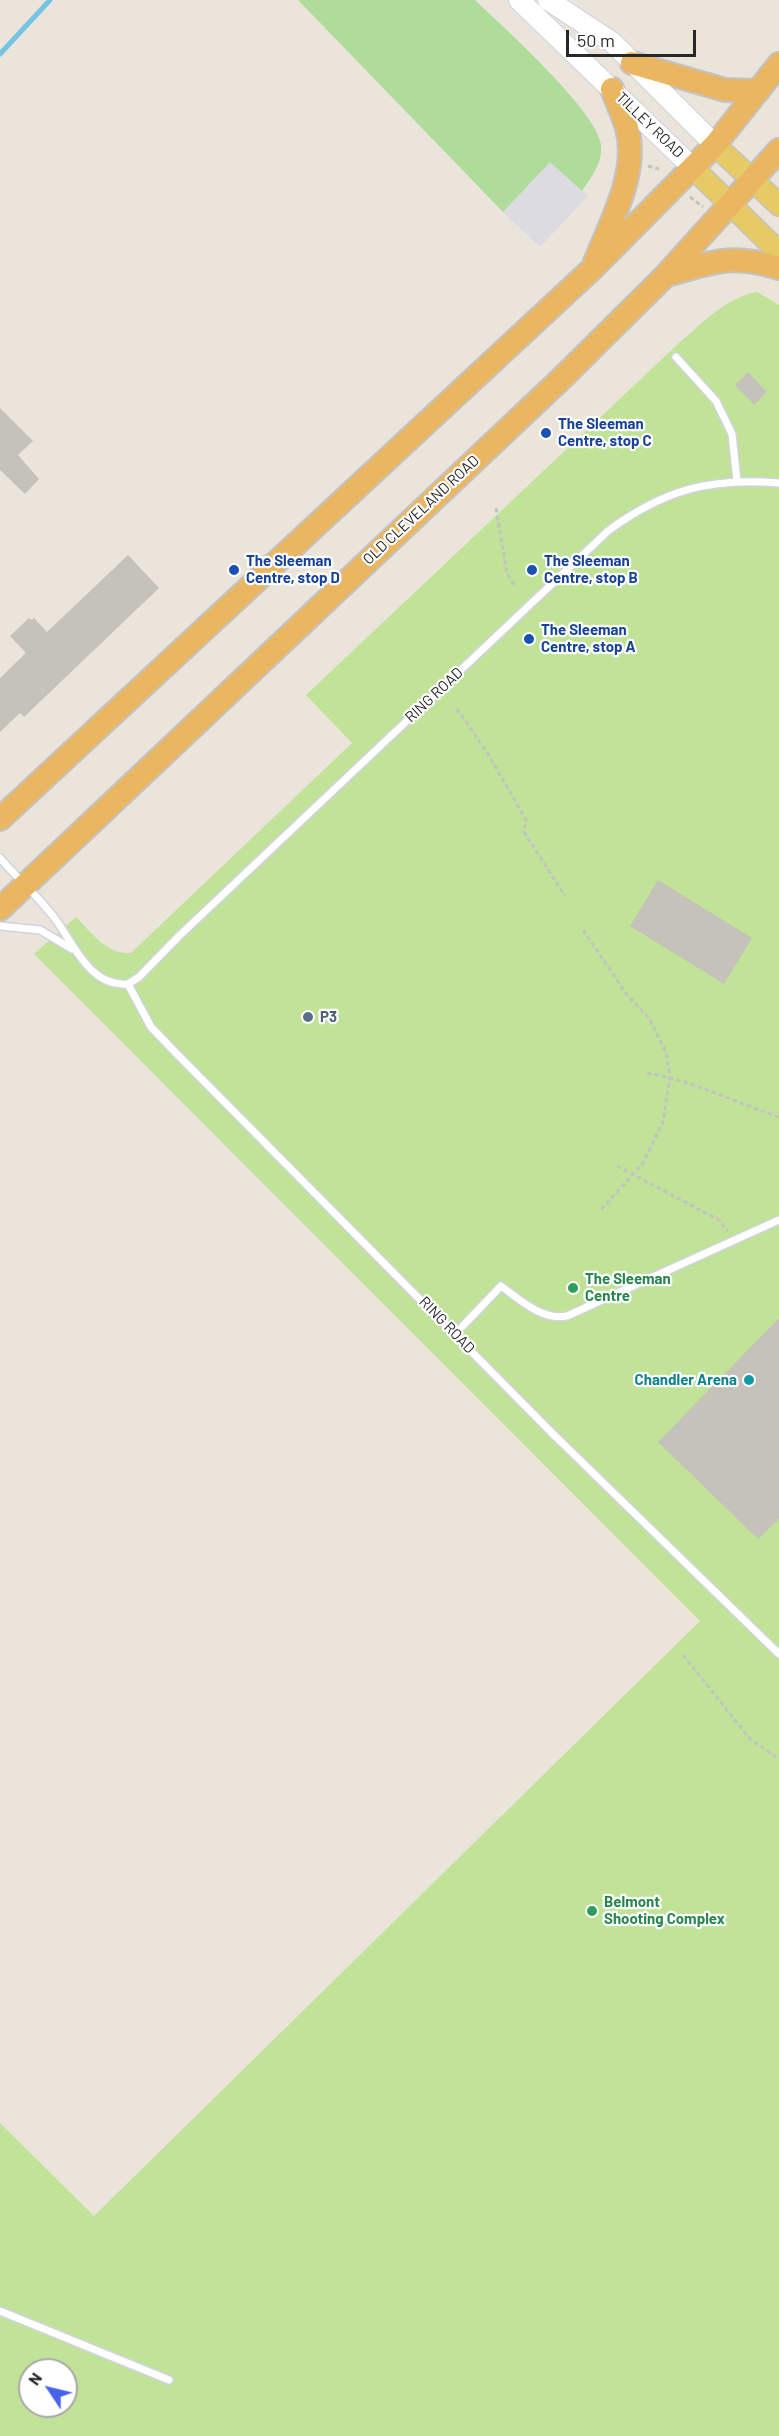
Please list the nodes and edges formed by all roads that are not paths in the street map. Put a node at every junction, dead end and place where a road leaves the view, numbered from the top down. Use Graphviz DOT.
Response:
graph roads {
  1 [pos="519,0"];
  2 [pos="548,0"];
  3 [pos="632,63"];
  4 [pos="779,64"];
  5 [pos="612,89"];
  6 [pos="758,91"];
  7 [pos="715,145"];
  8 [pos="779,150"];
  9 [pos="693,168"];
  10 [pos="753,180"];
  11 [pos="730,205"];
  12 [pos="779,205"];
  13 [pos="779,252"];
  14 [pos="779,268"];
  15 [pos="592,269"];
  16 [pos="665,276"];
  17 [pos="676,357"];
  18 [pos="737,481"];
  19 [pos="779,483"];
  20 [pos="0,819"];
  21 [pos="0,858"];
  22 [pos="25,885"];
  23 [pos="0,909"];
  24 [pos="0,926"];
  25 [pos="74,950"];
  26 [pos="128,984"];
  27 [pos="779,1220"];
  28 [pos="456,1333"];
  29 [pos="778,1652"];
  30 [pos="0,2310"];
  31 [pos="169,2380"];
  1 -- 5 [label="main road, TILLEY ROAD"];
  2 -- 3 [label="main road, TILLEY ROAD"];
  3 -- 6 [label="highway"];
  3 -- 7 [label="main road, TILLEY ROAD"];
  4 -- 6 [label="highway"];
  5 -- 9 [label="main road, TILLEY ROAD"];
  5 -- 15 [label="highway"];
  6 -- 7 [label="highway"];
  7 -- 9 [label="highway"];
  7 -- 10 [label="main road, TILLEY ROAD"];
  8 -- 10 [label="highway, OLD CLEVELAND ROAD"];
  9 -- 11 [label="main road, TILLEY ROAD"];
  9 -- 15 [label="highway"];
  10 -- 11 [label="highway, OLD CLEVELAND ROAD"];
  10 -- 12 [label="main road, TILLEY ROAD"];
  11 -- 13 [label="main road, TILLEY ROAD"];
  11 -- 16 [label="highway, OLD CLEVELAND ROAD"];
  14 -- 16 [label="highway"];
  15 -- 20 [label="highway"];
  16 -- 22 [label="highway, OLD CLEVELAND ROAD"];
  17 -- 18 [label="lane"];
  18 -- 19 [label="lane, RING ROAD"];
  18 -- 26 [label="lane, RING ROAD"];
  21 -- 22 [label="lane"];
  22 -- 23 [label="highway, OLD CLEVELAND ROAD"];
  22 -- 25 [label="lane"];
  24 -- 25 [label="lane"];
  25 -- 26 [label="lane"];
  26 -- 28 [label="lane, RING ROAD"];
  27 -- 28 [label="lane"];
  28 -- 29 [label="lane, RING ROAD"];
  30 -- 31 [label="lane"];
}
